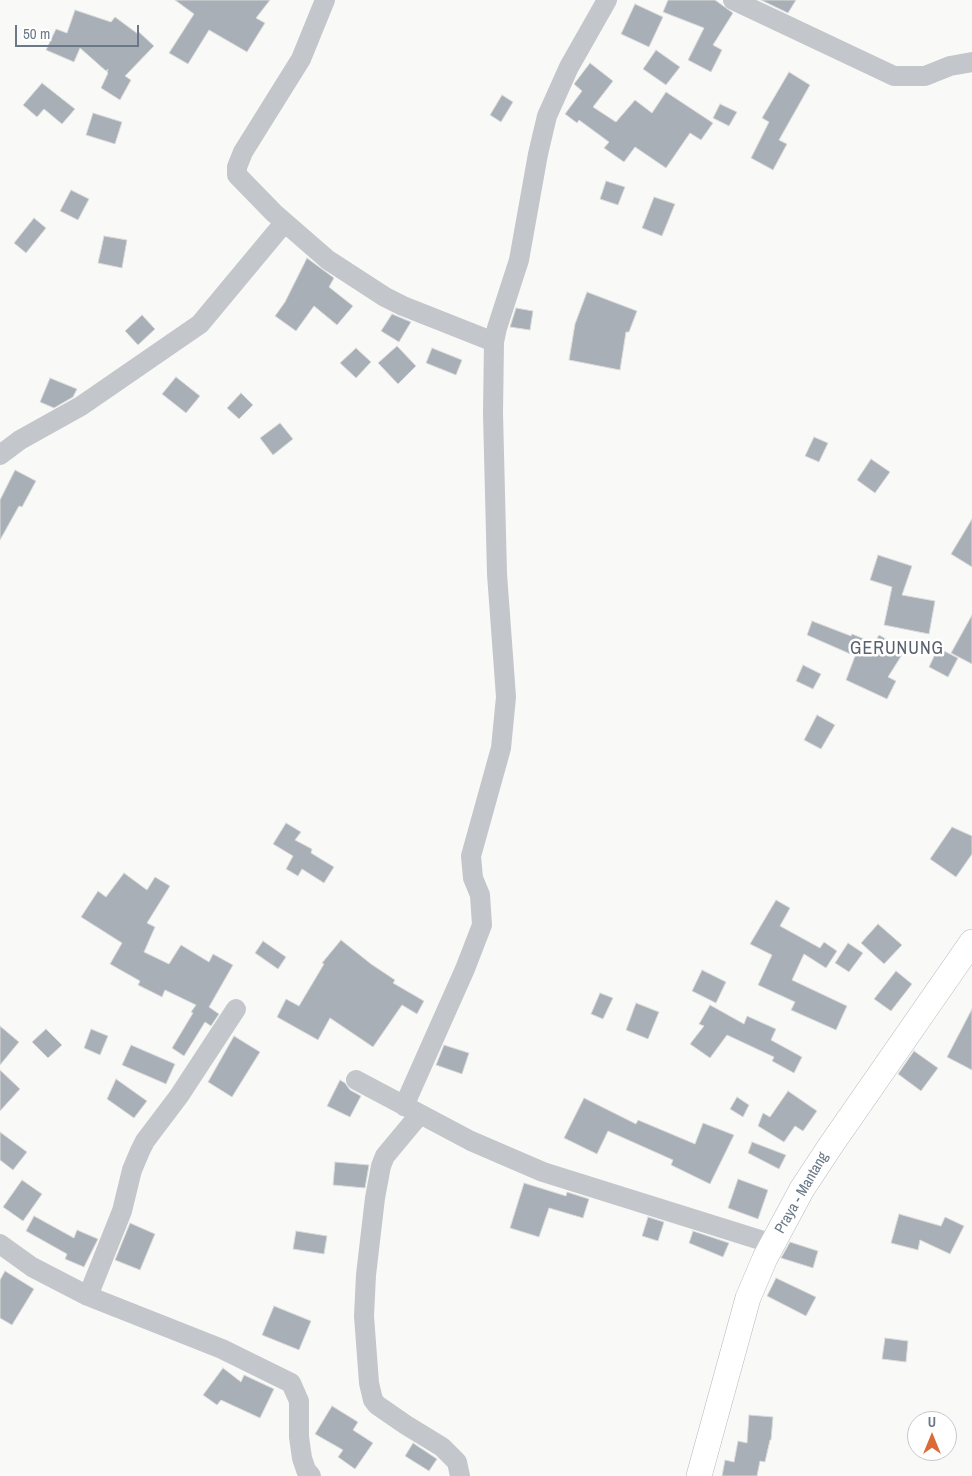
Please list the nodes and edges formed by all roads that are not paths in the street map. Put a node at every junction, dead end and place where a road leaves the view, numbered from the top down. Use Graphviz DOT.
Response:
graph roads {
  1 [pos="325,0"];
  2 [pos="607,0"];
  3 [pos="732,0"];
  4 [pos="972,62"];
  5 [pos="284,223"];
  6 [pos="494,342"];
  7 [pos="0,455"];
  8 [pos="972,942"];
  9 [pos="236,1009"];
  10 [pos="356,1080"];
  11 [pos="412,1110"];
  12 [pos="0,1244"];
  13 [pos="772,1244"];
  14 [pos="88,1296"];
  15 [pos="311,1476"];
  16 [pos="460,1476"];
  17 [pos="699,1476"];
  1 -- 5 [label="street"];
  2 -- 6 [label="street"];
  3 -- 4 [label="street"];
  5 -- 6 [label="street"];
  5 -- 7 [label="street"];
  6 -- 11 [label="street"];
  8 -- 13 [label="main road, Praya - Mantang"];
  9 -- 14 [label="street"];
  10 -- 11 [label="street"];
  11 -- 13 [label="street"];
  11 -- 16 [label="street"];
  12 -- 14 [label="street"];
  13 -- 17 [label="main road, Praya - Mantang"];
  14 -- 15 [label="street"];
}
